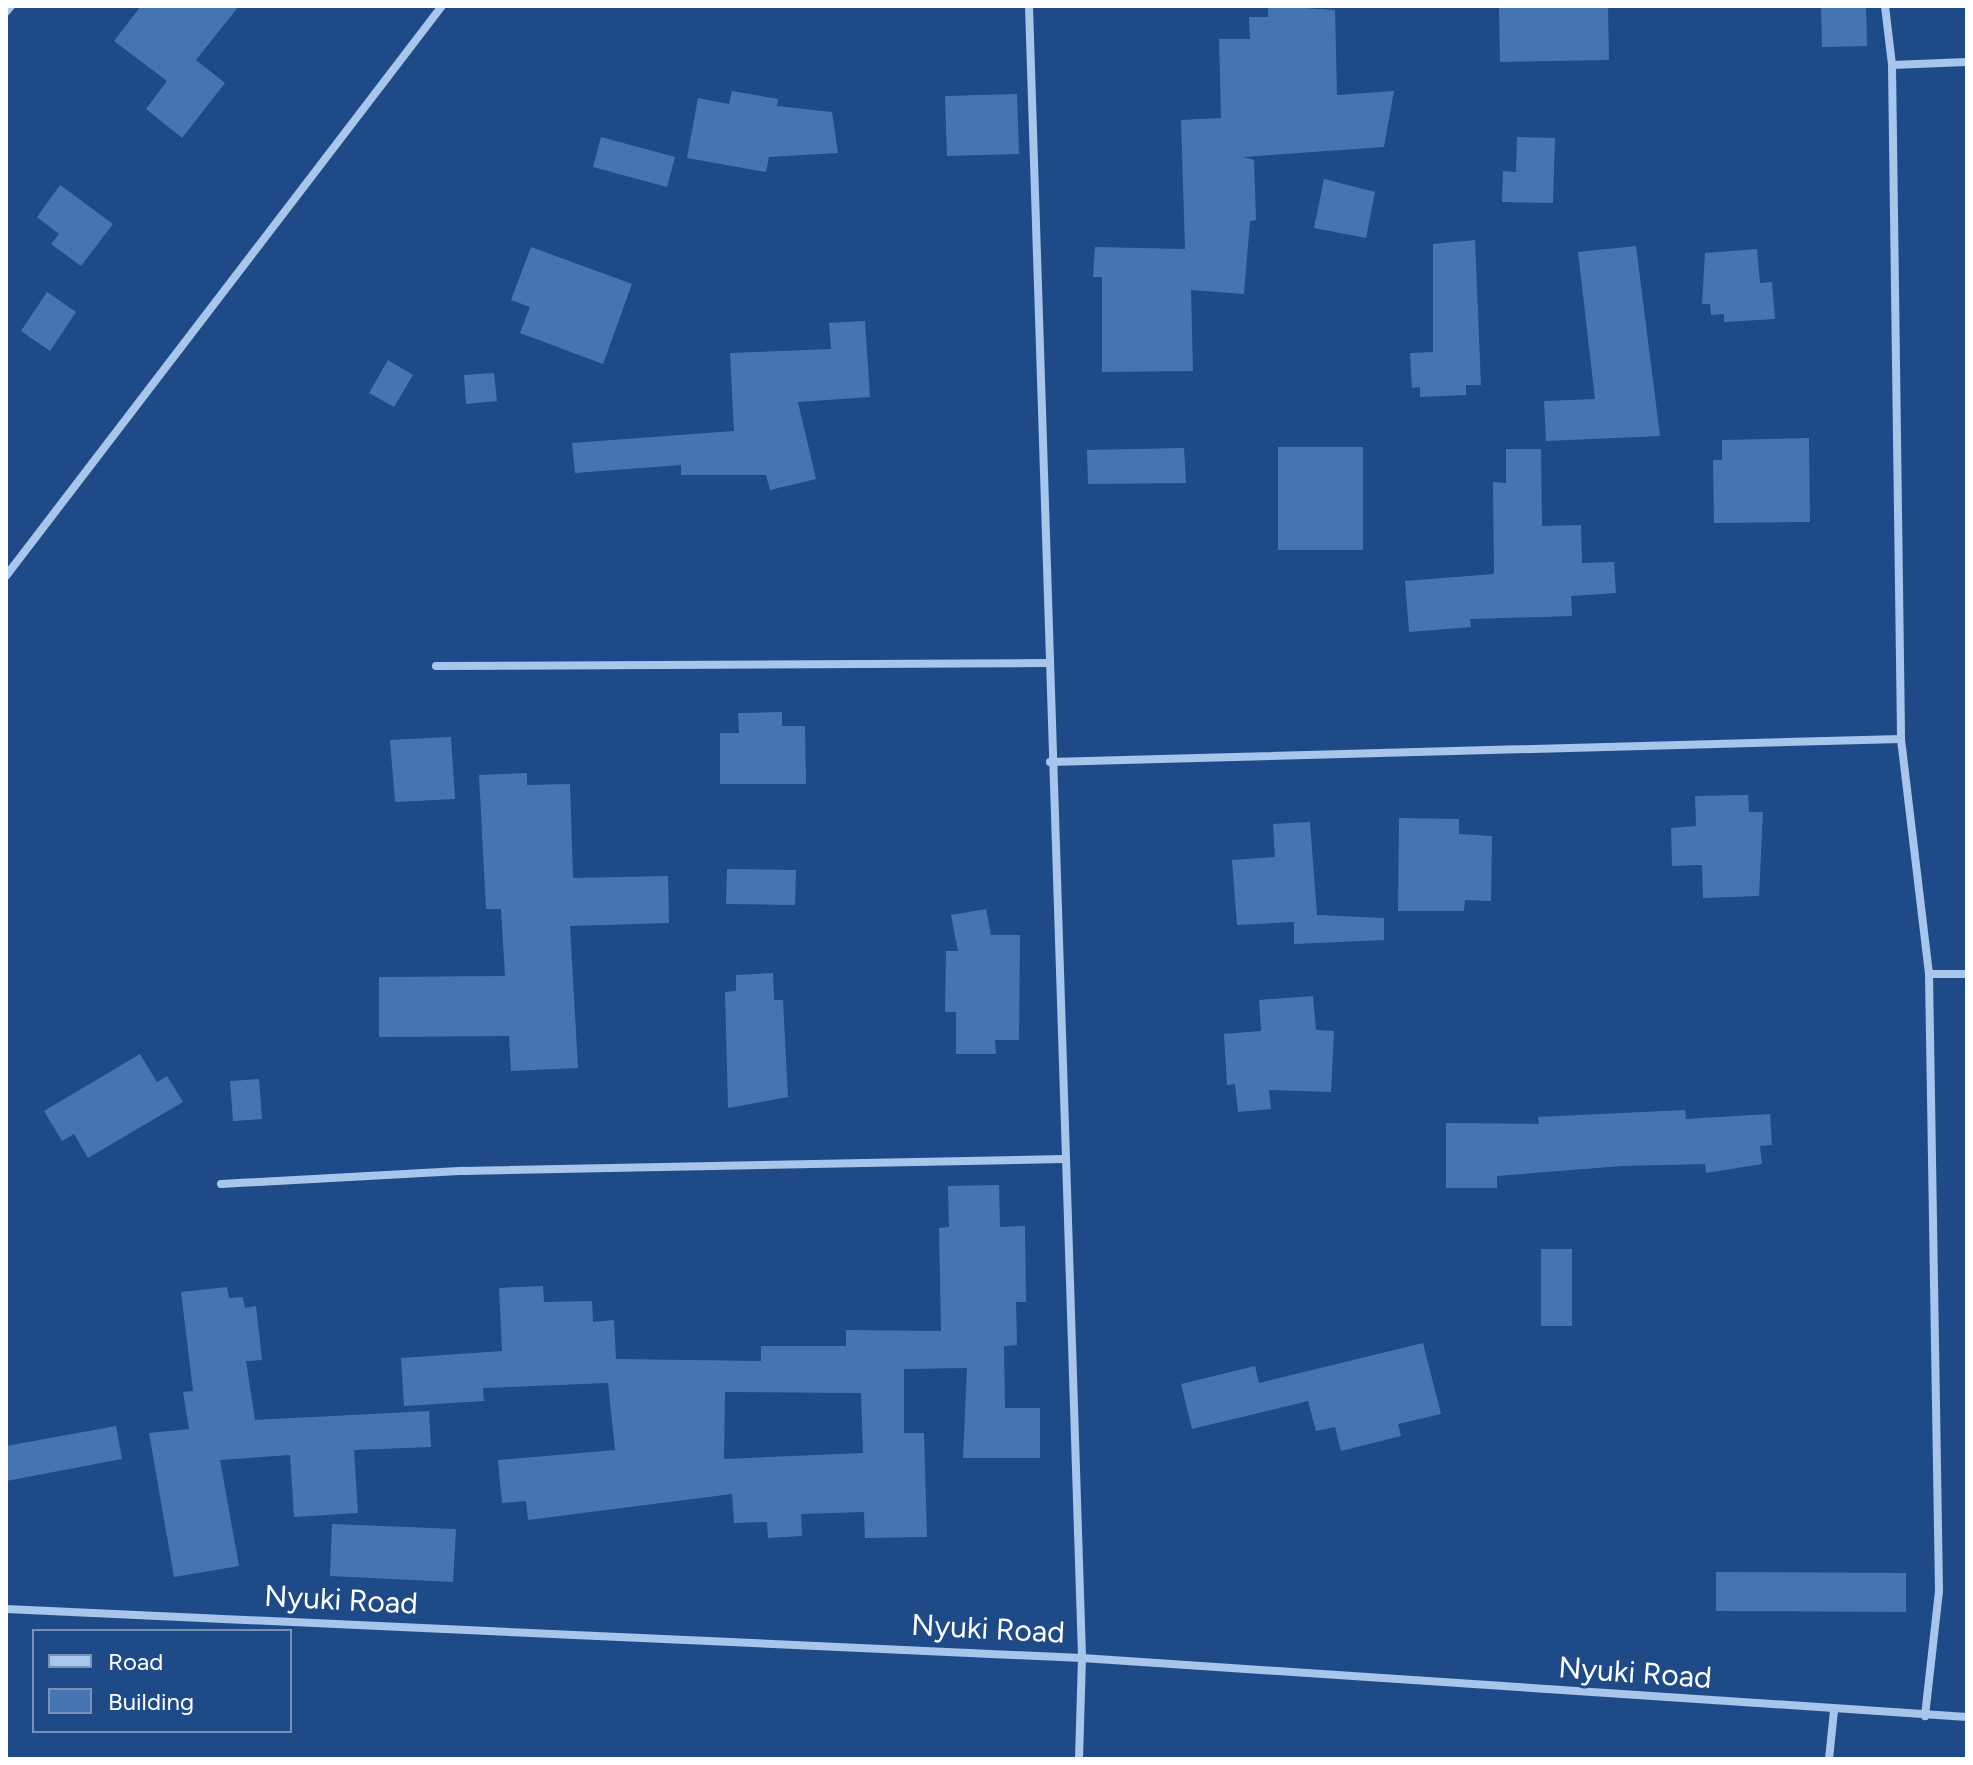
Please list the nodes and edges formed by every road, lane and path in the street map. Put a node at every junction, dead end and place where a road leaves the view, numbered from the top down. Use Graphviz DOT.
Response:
graph roads {
  1 [pos="11,6"];
  2 [pos="442,6"];
  3 [pos="1029,6"];
  4 [pos="1885,6"];
  5 [pos="6,12"];
  6 [pos="1967,62"];
  7 [pos="1892,65"];
  8 [pos="6,576"];
  9 [pos="1046,663"];
  10 [pos="436,666"];
  11 [pos="1901,739"];
  12 [pos="1050,762"];
  13 [pos="1929,974"];
  14 [pos="1967,974"];
  15 [pos="1062,1159"];
  16 [pos="221,1184"];
  17 [pos="6,1609"];
  18 [pos="1082,1658"];
  19 [pos="1834,1711"];
  20 [pos="1925,1716"];
  21 [pos="1967,1717"];
  22 [pos="1079,1759"];
  23 [pos="1829,1759"];
  1 -- 5 [label="street"];
  2 -- 8 [label="street"];
  3 -- 9 [label="street"];
  4 -- 7 [label="street"];
  6 -- 7 [label="street"];
  7 -- 11 [label="street"];
  9 -- 10 [label="street"];
  9 -- 12 [label="street"];
  11 -- 12 [label="street"];
  11 -- 13 [label="street"];
  12 -- 15 [label="street"];
  13 -- 14 [label="street"];
  13 -- 20 [label="street"];
  15 -- 16 [label="street"];
  15 -- 18 [label="street"];
  17 -- 18 [label="street, Nyuki Road"];
  18 -- 19 [label="street, Nyuki Road"];
  18 -- 22 [label="street"];
  19 -- 20 [label="street, Nyuki Road"];
  19 -- 23 [label="street"];
  20 -- 21 [label="street, Nyuki Road"];
}
